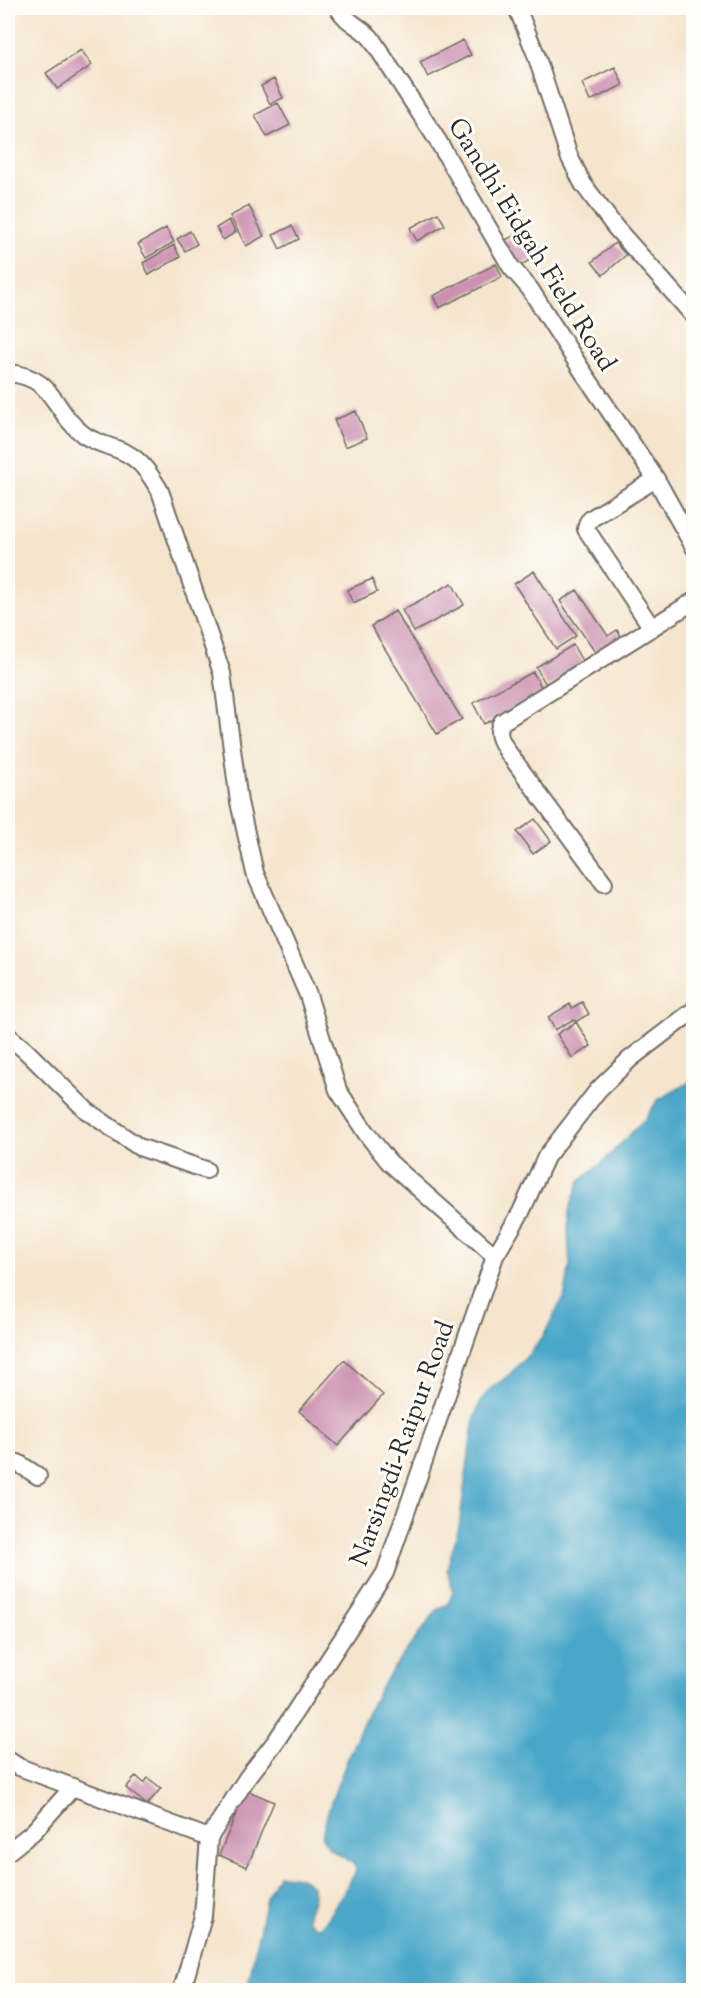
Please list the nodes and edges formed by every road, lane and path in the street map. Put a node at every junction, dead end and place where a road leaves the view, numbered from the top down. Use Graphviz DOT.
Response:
graph roads {
  1 [pos="338,8"];
  2 [pos="517,8"];
  3 [pos="693,316"];
  4 [pos="8,373"];
  5 [pos="656,479"];
  6 [pos="693,547"];
  7 [pos="693,601"];
  8 [pos="652,628"];
  9 [pos="604,884"];
  10 [pos="693,1010"];
  11 [pos="8,1036"];
  12 [pos="206,1170"];
  13 [pos="495,1256"];
  14 [pos="8,1462"];
  15 [pos="38,1476"];
  16 [pos="8,1760"];
  17 [pos="73,1787"];
  18 [pos="209,1838"];
  19 [pos="8,1852"];
  20 [pos="182,1990"];
  1 -- 5 [label="street, Gandhi Eidgah Field Road"];
  2 -- 3 [label="street"];
  4 -- 13 [label="street"];
  5 -- 6 [label="street, Gandhi Eidgah Field Road"];
  5 -- 8 [label="street"];
  7 -- 8 [label="street"];
  8 -- 9 [label="street"];
  10 -- 13 [label="street, Narsingdi-Raipur Road"];
  11 -- 12 [label="street"];
  13 -- 18 [label="street, Narsingdi-Raipur Road"];
  14 -- 15 [label="street"];
  16 -- 17 [label="street"];
  17 -- 18 [label="street"];
  17 -- 19 [label="street"];
  18 -- 20 [label="street, Narsingdi-Raipur Road"];
}
